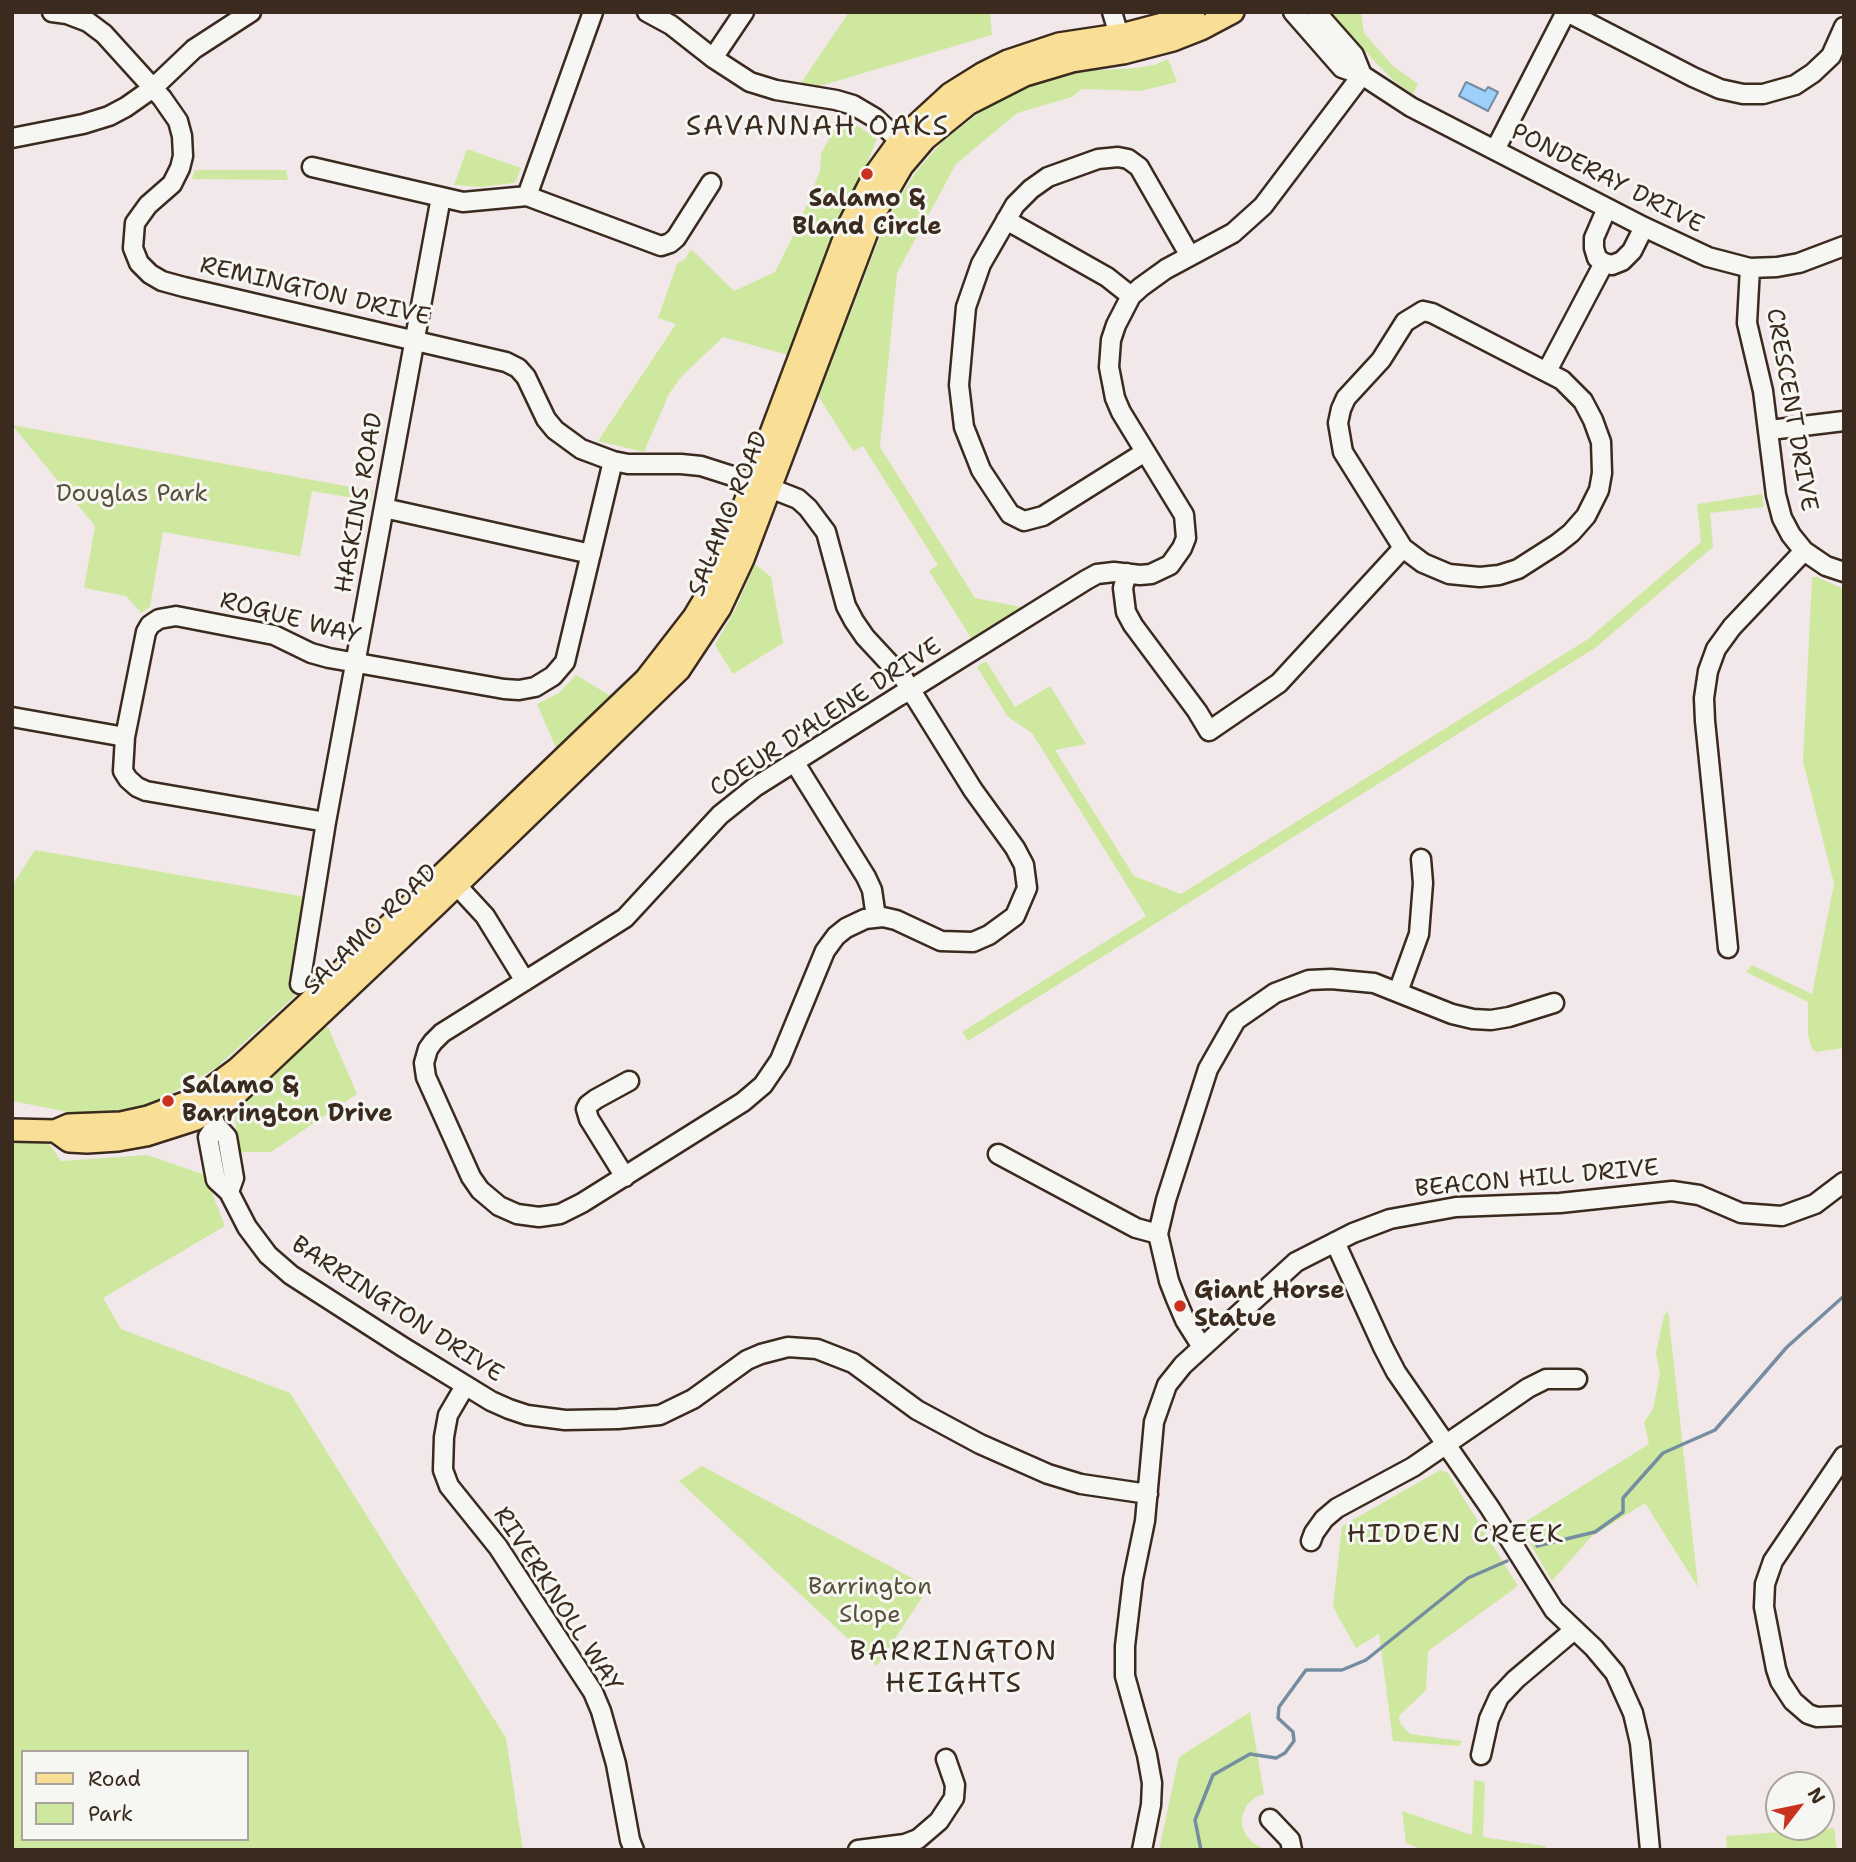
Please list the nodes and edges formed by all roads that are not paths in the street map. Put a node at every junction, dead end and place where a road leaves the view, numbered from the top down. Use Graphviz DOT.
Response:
graph roads {
  1 [pos="52,12"];
  2 [pos="251,12"];
  3 [pos="593,12"];
  4 [pos="647,12"];
  5 [pos="744,12"];
  6 [pos="1112,12"];
  7 [pos="1194,12"];
  8 [pos="1233,12"];
  9 [pos="1293,12"];
  10 [pos="1316,12"];
  11 [pos="1566,12"];
  12 [pos="1844,27"];
  13 [pos="1119,35"];
  14 [pos="713,58"];
  15 [pos="1362,75"];
  16 [pos="153,88"];
  17 [pos="12,138"];
  18 [pos="906,146"];
  19 [pos="1494,150"];
  20 [pos="312,167"];
  21 [pos="711,183"];
  22 [pos="527,196"];
  23 [pos="441,197"];
  24 [pos="1607,208"];
  25 [pos="1006,220"];
  26 [pos="1644,227"];
  27 [pos="1844,246"];
  28 [pos="1190,256"];
  29 [pos="1604,263"];
  30 [pos="1750,268"];
  31 [pos="1131,296"];
  32 [pos="413,340"];
  33 [pos="1547,372"];
  34 [pos="1844,421"];
  35 [pos="1770,430"];
  36 [pos="1145,452"];
  37 [pos="613,461"];
  38 [pos="761,485"];
  39 [pos="384,508"];
  40 [pos="1403,548"];
  41 [pos="1804,551"];
  42 [pos="590,554"];
  43 [pos="1844,572"];
  44 [pos="1127,573"];
  45 [pos="356,663"];
  46 [pos="910,690"];
  47 [pos="12,717"];
  48 [pos="125,737"];
  49 [pos="795,763"];
  50 [pos="326,822"];
  51 [pos="1421,859"];
  52 [pos="450,878"];
  53 [pos="876,917"];
  54 [pos="1728,948"];
  55 [pos="525,981"];
  56 [pos="300,984"];
  57 [pos="1398,992"];
  58 [pos="1554,1003"];
  59 [pos="629,1082"];
  60 [pos="209,1111"];
  61 [pos="12,1130"];
  62 [pos="999,1154"];
  63 [pos="625,1177"];
  64 [pos="1844,1182"];
  65 [pos="1158,1234"];
  66 [pos="1335,1242"];
  67 [pos="1202,1347"];
  68 [pos="1577,1379"];
  69 [pos="465,1386"];
  70 [pos="1447,1445"];
  71 [pos="1844,1456"];
  72 [pos="1148,1494"];
  73 [pos="1311,1541"];
  74 [pos="1574,1630"];
  75 [pos="1842,1716"];
  76 [pos="1481,1755"];
  77 [pos="946,1759"];
  78 [pos="1270,1819"];
  79 [pos="634,1850"];
  80 [pos="858,1850"];
  81 [pos="1142,1850"];
  82 [pos="1292,1850"];
  83 [pos="1650,1850"];
  1 -- 16 [label="street, REMINGTON DRIVE"];
  2 -- 16 [label="street"];
  3 -- 22 [label="street"];
  4 -- 14 [label="street"];
  5 -- 14 [label="street"];
  6 -- 13 [label="street"];
  7 -- 13 [label="main road, SALAMO ROAD"];
  8 -- 18 [label="main road, SALAMO ROAD"];
  9 -- 15 [label="street, PONDERAY DRIVE"];
  10 -- 15 [label="street, PONDERAY DRIVE"];
  11 -- 12 [label="street"];
  11 -- 19 [label="street"];
  13 -- 18 [label="main road, SALAMO ROAD"];
  14 -- 18 [label="street"];
  15 -- 19 [label="street, PONDERAY DRIVE"];
  15 -- 28 [label="street, COEUR D'ALENE DRIVE"];
  16 -- 17 [label="street"];
  16 -- 32 [label="street, REMINGTON DRIVE"];
  18 -- 38 [label="main road, SALAMO ROAD"];
  19 -- 24 [label="street, PONDERAY DRIVE"];
  20 -- 23 [label="street"];
  21 -- 22 [label="street"];
  22 -- 23 [label="street"];
  23 -- 32 [label="street, HASKINS ROAD"];
  24 -- 26 [label="street, PONDERAY DRIVE"];
  24 -- 29 [label="street"];
  25 -- 28 [label="street"];
  25 -- 31 [label="street"];
  25 -- 36 [label="street"];
  26 -- 29 [label="street"];
  26 -- 30 [label="street, PONDERAY DRIVE"];
  27 -- 30 [label="street, PONDERAY DRIVE"];
  28 -- 31 [label="street, COEUR D'ALENE DRIVE"];
  29 -- 33 [label="street"];
  30 -- 35 [label="street, CRESCENT DRIVE"];
  31 -- 36 [label="street, COEUR D'ALENE DRIVE"];
  32 -- 37 [label="street, REMINGTON DRIVE"];
  32 -- 39 [label="street, HASKINS ROAD"];
  33 -- 40 [label="street"];
  33 -- 40 [label="street"];
  34 -- 35 [label="street"];
  35 -- 41 [label="street, CRESCENT DRIVE"];
  36 -- 44 [label="street, COEUR D'ALENE DRIVE"];
  37 -- 38 [label="street, REMINGTON DRIVE"];
  37 -- 42 [label="street, ROGUE WAY"];
  38 -- 46 [label="street, REMINGTON DRIVE"];
  38 -- 52 [label="main road, SALAMO ROAD"];
  39 -- 42 [label="street"];
  39 -- 45 [label="street, HASKINS ROAD"];
  40 -- 44 [label="street"];
  41 -- 43 [label="street, CRESCENT DRIVE"];
  41 -- 54 [label="street"];
  42 -- 45 [label="street, ROGUE WAY"];
  44 -- 46 [label="street, COEUR D'ALENE DRIVE"];
  45 -- 48 [label="street, ROGUE WAY"];
  45 -- 50 [label="street, HASKINS ROAD"];
  46 -- 49 [label="street, COEUR D'ALENE DRIVE"];
  46 -- 53 [label="street, REMINGTON DRIVE"];
  47 -- 48 [label="street"];
  48 -- 50 [label="street, ROGUE WAY"];
  49 -- 53 [label="street"];
  49 -- 55 [label="street, COEUR D'ALENE DRIVE"];
  50 -- 56 [label="street, HASKINS ROAD"];
  51 -- 57 [label="street"];
  52 -- 55 [label="street"];
  52 -- 60 [label="main road, SALAMO ROAD"];
  53 -- 63 [label="street, COEUR D'ALENE DRIVE"];
  55 -- 63 [label="street, COEUR D'ALENE DRIVE"];
  57 -- 58 [label="street"];
  57 -- 65 [label="street"];
  59 -- 63 [label="street"];
  60 -- 61 [label="main road, SALAMO ROAD"];
  60 -- 69 [label="street, BARRINGTON DRIVE"];
  62 -- 65 [label="street"];
  64 -- 66 [label="street, BEACON HILL DRIVE"];
  65 -- 67 [label="street"];
  66 -- 67 [label="street, BEACON HILL DRIVE"];
  66 -- 70 [label="street"];
  67 -- 72 [label="street, BEACON HILL DRIVE"];
  68 -- 70 [label="street"];
  69 -- 72 [label="street, BARRINGTON DRIVE"];
  69 -- 79 [label="street, RIVERKNOLL WAY"];
  70 -- 73 [label="street"];
  70 -- 74 [label="street"];
  71 -- 75 [label="street"];
  72 -- 81 [label="street, BEACON HILL DRIVE"];
  74 -- 76 [label="street"];
  74 -- 83 [label="street"];
  77 -- 80 [label="street"];
  78 -- 82 [label="street"];
}
